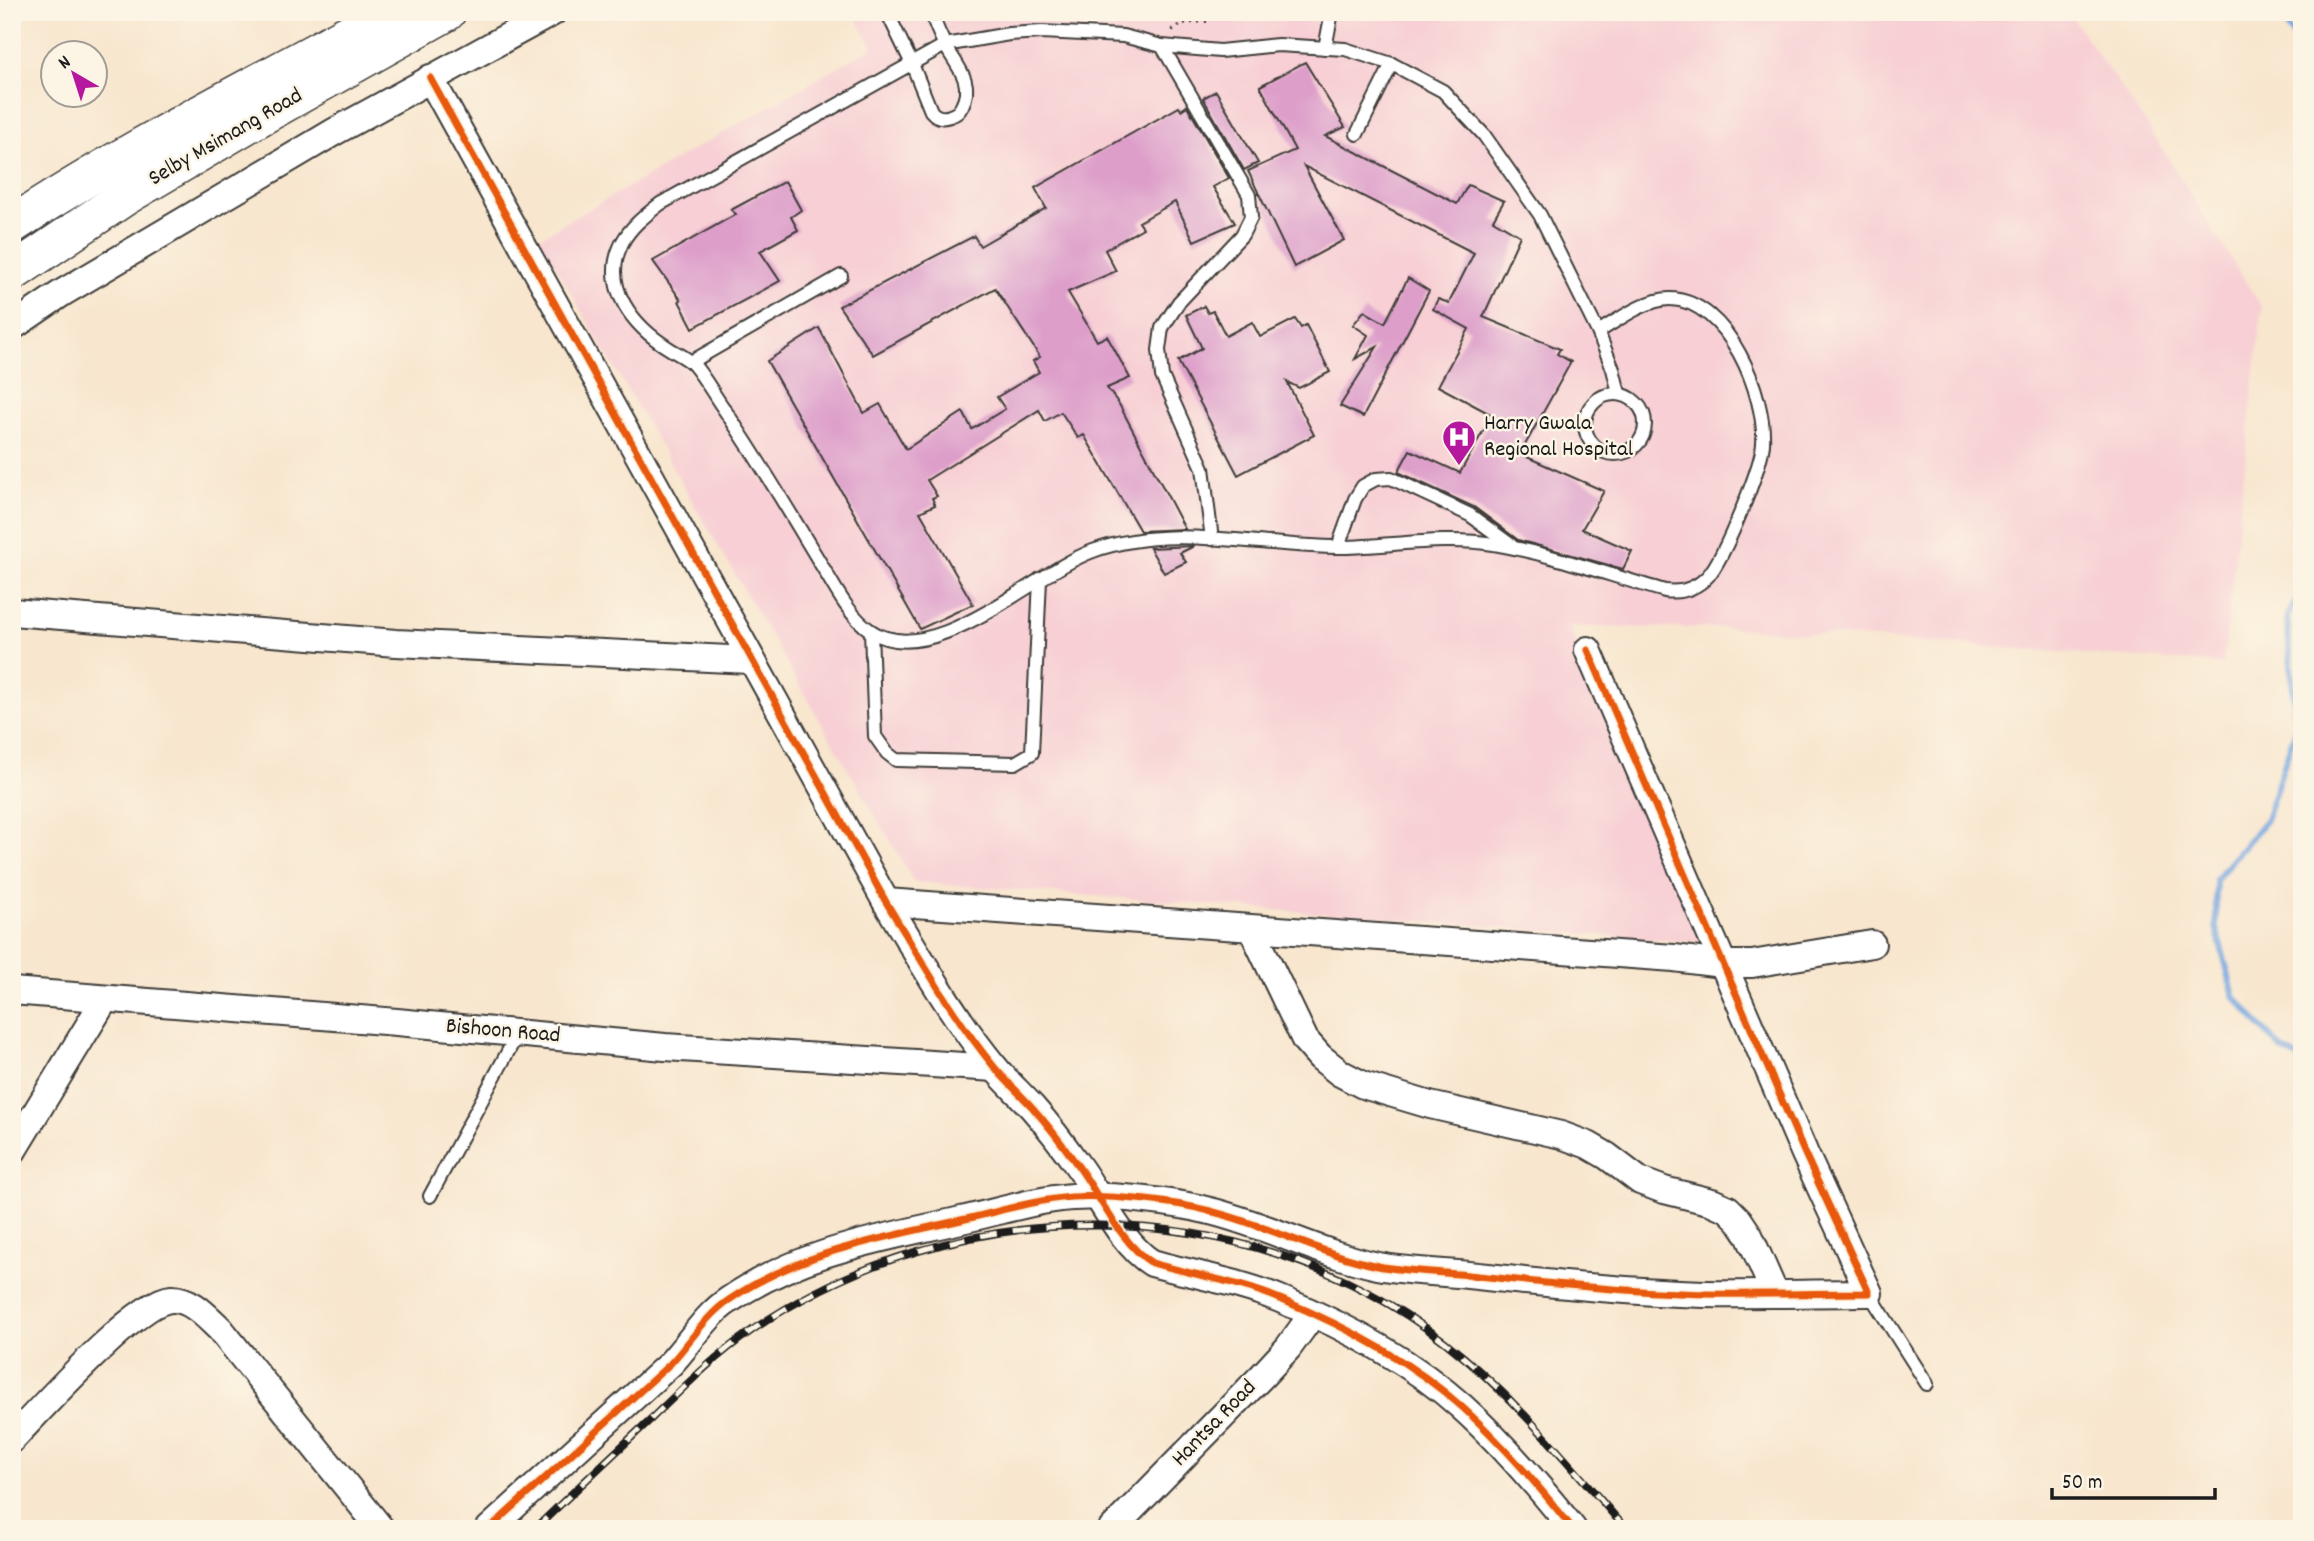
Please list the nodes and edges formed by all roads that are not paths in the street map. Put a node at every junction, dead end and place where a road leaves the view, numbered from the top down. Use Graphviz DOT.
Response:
graph roads {
  1 [pos="388,12"];
  2 [pos="447,12"];
  3 [pos="552,12"];
  4 [pos="887,12"];
  5 [pos="931,12"];
  6 [pos="1332,12"];
  7 [pos="945,45"];
  8 [pos="1162,46"];
  9 [pos="1325,48"];
  10 [pos="912,64"];
  11 [pos="1392,64"];
  12 [pos="430,78"];
  13 [pos="1357,134"];
  14 [pos="12,225"];
  15 [pos="12,273"];
  16 [pos="841,276"];
  17 [pos="12,327"];
  18 [pos="1598,332"];
  19 [pos="691,362"];
  20 [pos="1619,393"];
  21 [pos="1212,539"];
  22 [pos="1338,547"];
  23 [pos="1519,550"];
  24 [pos="1041,579"];
  25 [pos="12,612"];
  26 [pos="871,631"];
  27 [pos="1588,650"];
  28 [pos="750,660"];
  29 [pos="886,902"];
  30 [pos="1252,929"];
  31 [pos="1872,944"];
  32 [pos="1722,964"];
  33 [pos="12,991"];
  34 [pos="105,999"];
  35 [pos="518,1033"];
  36 [pos="995,1068"];
  37 [pos="12,1152"];
  38 [pos="430,1196"];
  39 [pos="1100,1198"];
  40 [pos="1869,1293"];
  41 [pos="1775,1294"];
  42 [pos="1312,1315"];
  43 [pos="1927,1384"];
  44 [pos="12,1439"];
  45 [pos="381,1529"];
  46 [pos="489,1529"];
  47 [pos="1112,1529"];
  48 [pos="1573,1529"];
  1 -- 14 [label="main road, Selby Msimang Road"];
  2 -- 15 [label="main road, Selby Msimang Road"];
  3 -- 12 [label="street"];
  4 -- 10 [label="lane"];
  5 -- 7 [label="lane"];
  6 -- 9 [label="lane"];
  7 -- 8 [label="lane"];
  7 -- 10 [label="lane"];
  7 -- 10 [label="lane"];
  8 -- 9 [label="lane"];
  8 -- 21 [label="lane"];
  9 -- 11 [label="lane"];
  10 -- 19 [label="lane"];
  11 -- 13 [label="lane"];
  11 -- 18 [label="lane"];
  12 -- 17 [label="street"];
  12 -- 28 [label="street"];
  16 -- 19 [label="lane"];
  18 -- 20 [label="lane"];
  18 -- 23 [label="lane"];
  19 -- 26 [label="lane"];
  20 -- 20 [label="lane"];
  21 -- 22 [label="lane"];
  21 -- 24 [label="lane"];
  22 -- 23 [label="lane"];
  22 -- 23 [label="lane"];
  24 -- 26 [label="lane"];
  24 -- 26 [label="lane"];
  25 -- 28 [label="street"];
  27 -- 32 [label="street"];
  28 -- 29 [label="street"];
  29 -- 30 [label="street"];
  29 -- 36 [label="street"];
  30 -- 32 [label="street"];
  30 -- 41 [label="street"];
  31 -- 32 [label="street"];
  32 -- 40 [label="street"];
  33 -- 34 [label="street, Bishoon Road"];
  34 -- 35 [label="street, Bishoon Road"];
  34 -- 37 [label="street"];
  35 -- 36 [label="street, Bishoon Road"];
  35 -- 38 [label="lane"];
  36 -- 39 [label="street"];
  39 -- 41 [label="street"];
  39 -- 42 [label="street"];
  39 -- 46 [label="street"];
  40 -- 41 [label="street"];
  40 -- 43 [label="lane"];
  42 -- 47 [label="street, Hantsa Road"];
  42 -- 48 [label="street"];
  44 -- 45 [label="street"];
}
